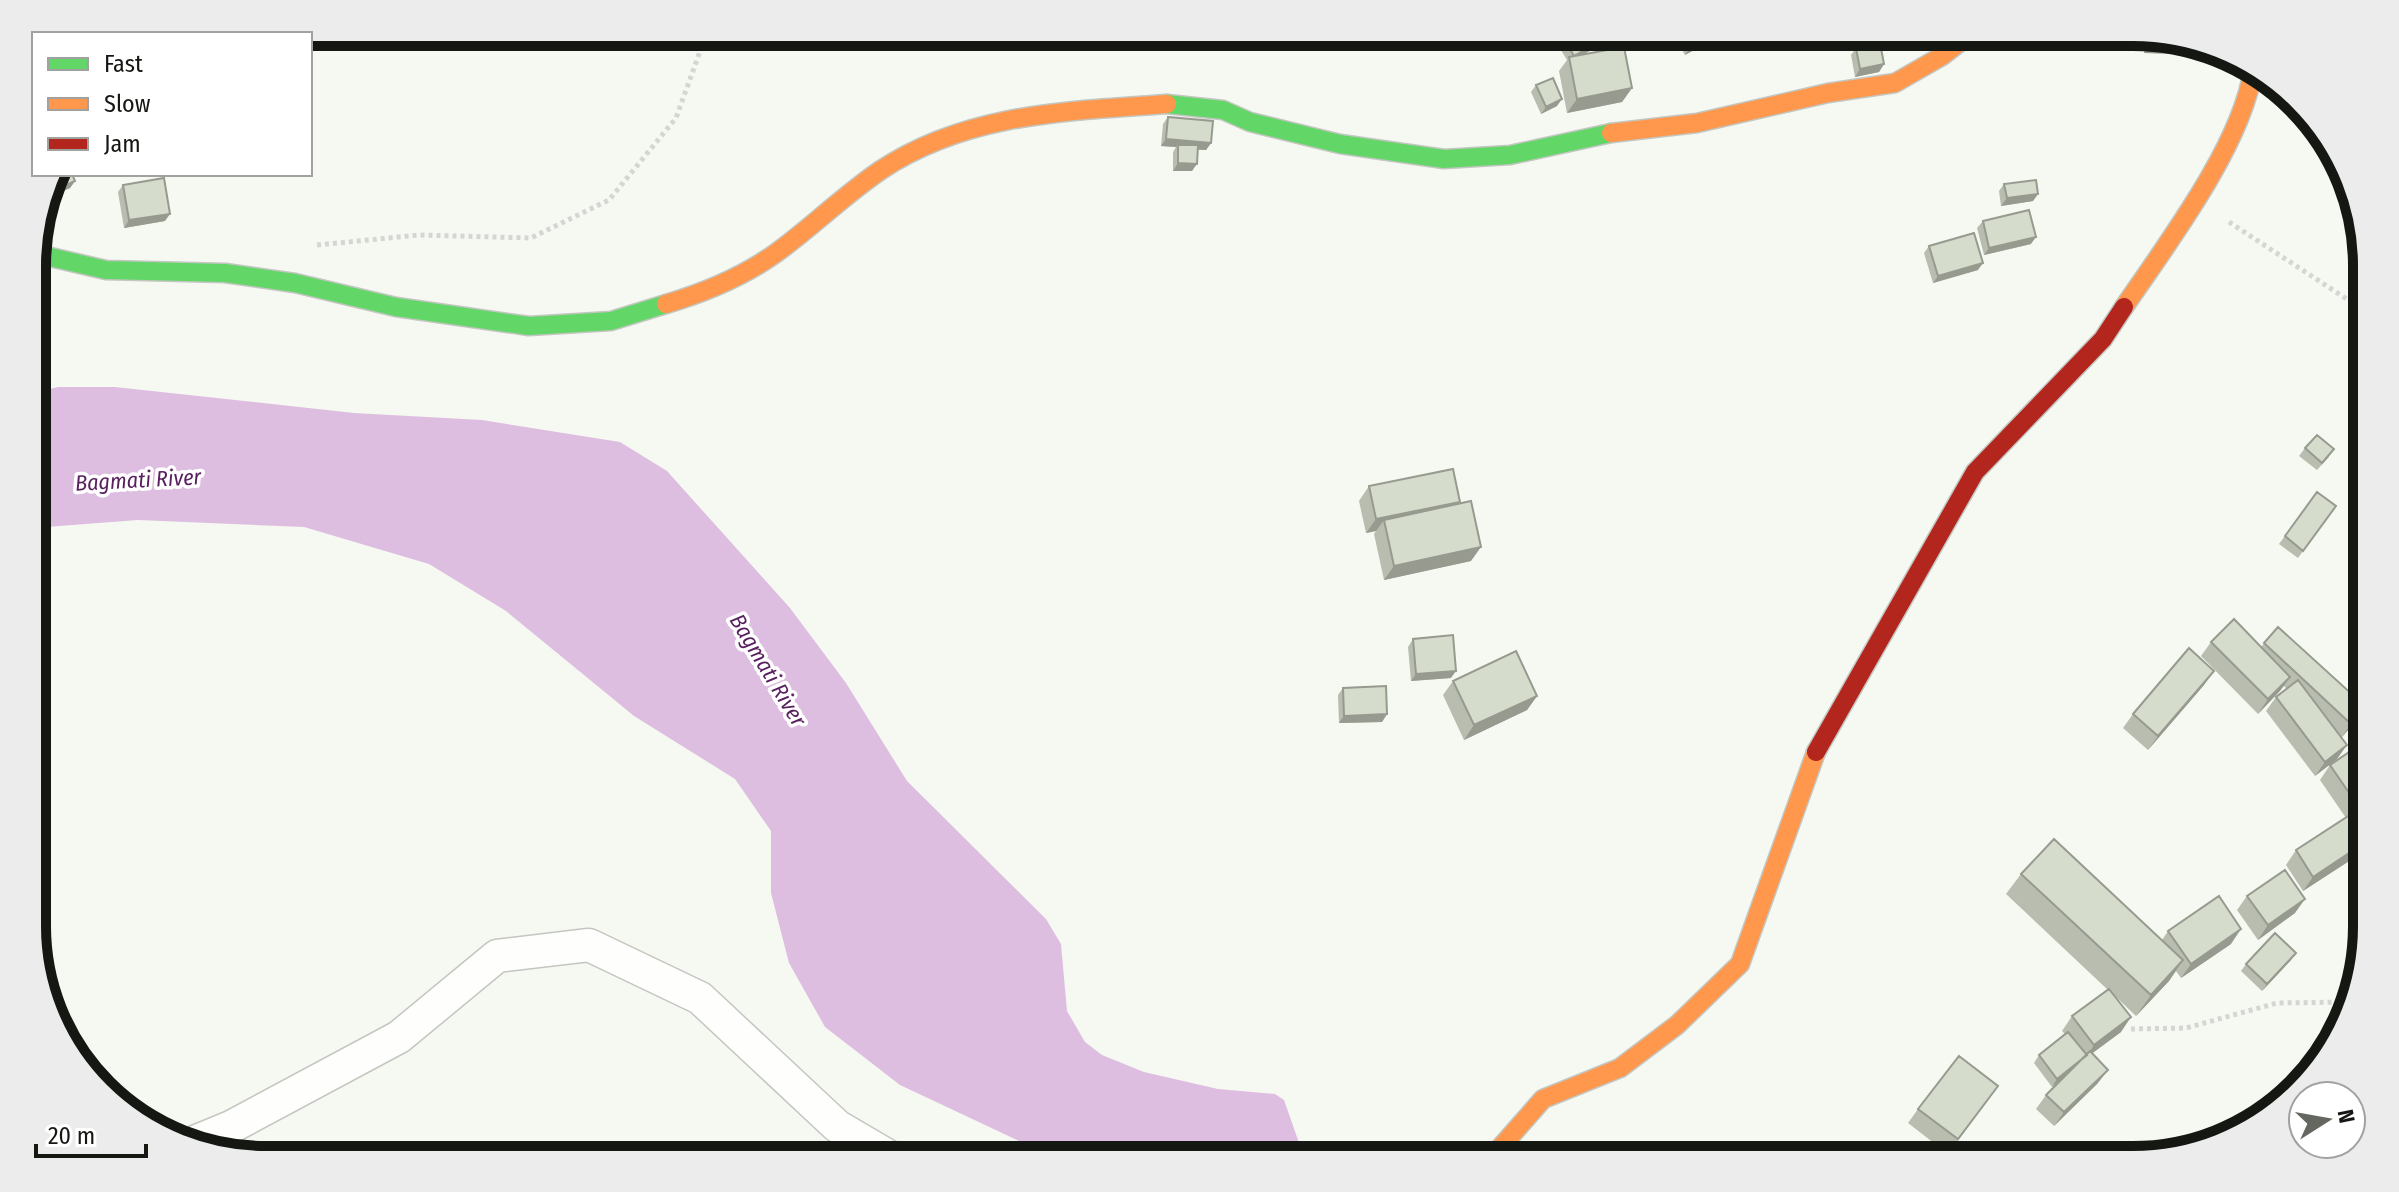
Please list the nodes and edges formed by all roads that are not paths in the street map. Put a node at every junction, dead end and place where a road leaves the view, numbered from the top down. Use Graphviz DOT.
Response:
graph roads {
  1 [pos="1955,46"];
  2 [pos="2251,81"];
  3 [pos="46,256"];
  4 [pos="205,1138"];
  5 [pos="871,1146"];
  6 [pos="1502,1146"];
  1 -- 3 [label="street"];
  2 -- 6 [label="street"];
  4 -- 5 [label="street"];
}
